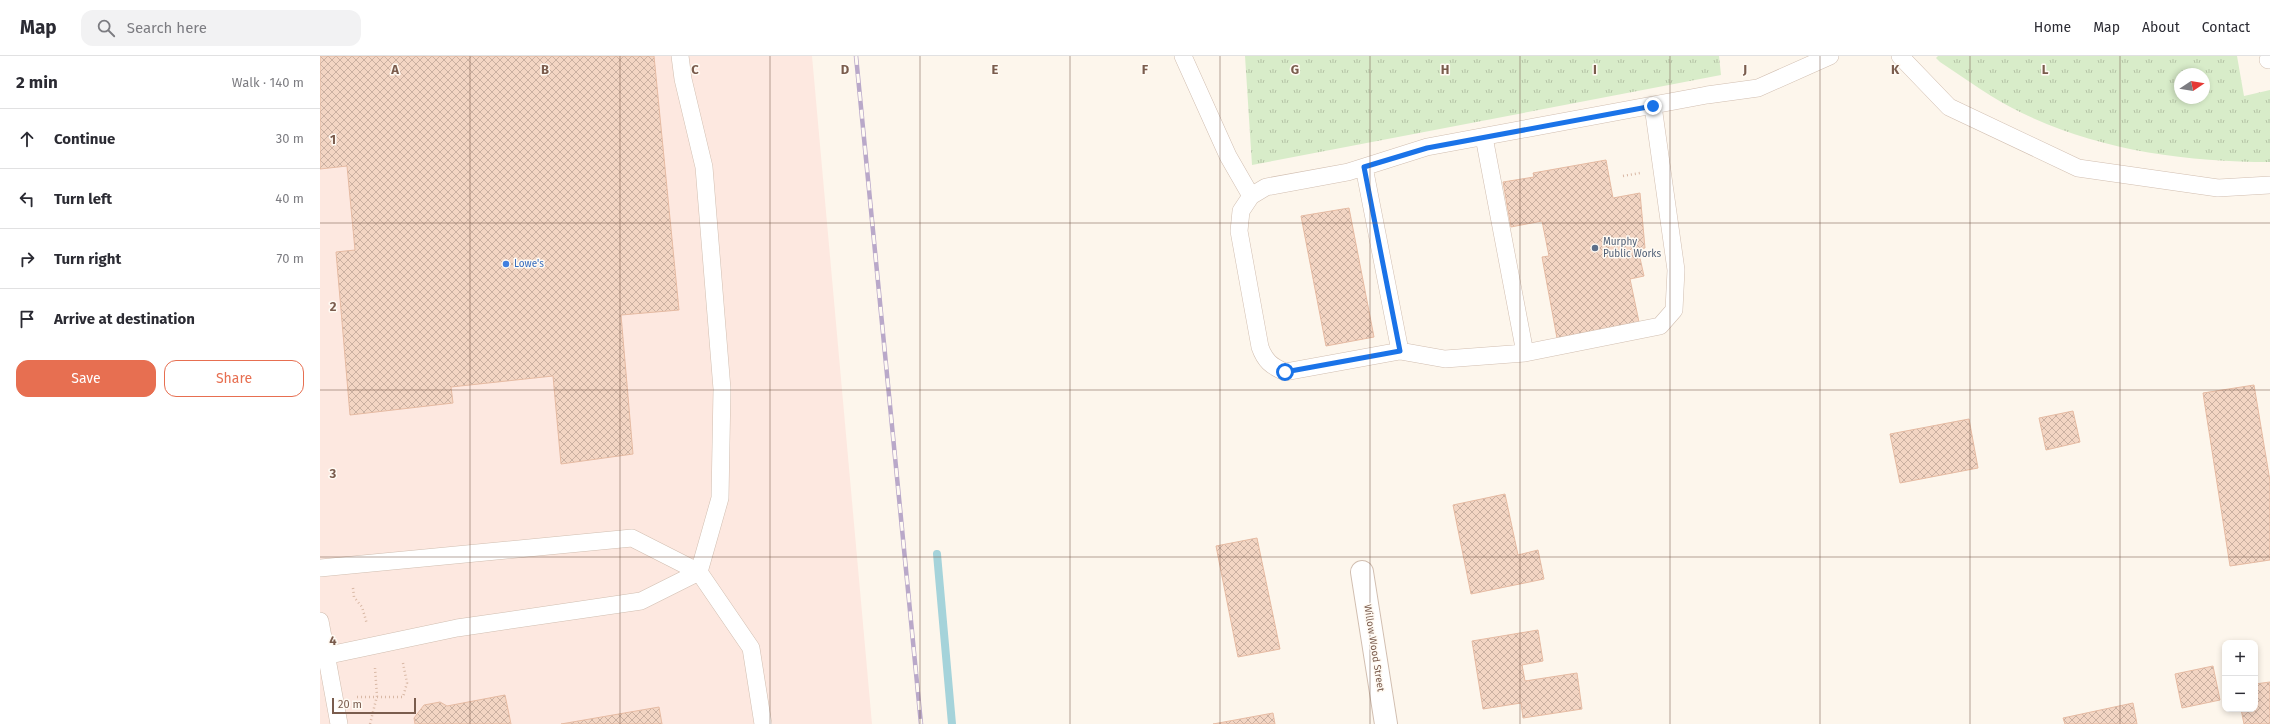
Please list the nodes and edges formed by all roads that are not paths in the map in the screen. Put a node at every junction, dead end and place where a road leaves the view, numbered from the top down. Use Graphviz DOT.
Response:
graph roads {
  1 [pos="680,56"];
  2 [pos="1183,56"];
  3 [pos="1830,56"];
  4 [pos="1900,56"];
  5 [pos="1653,106"];
  6 [pos="1484,137"];
  7 [pos="1364,167"];
  8 [pos="2270,185"];
  9 [pos="1251,196"];
  10 [pos="1400,351"];
  11 [pos="1524,353"];
  12 [pos="320,568"];
  13 [pos="699,572"];
  14 [pos="1362,572"];
  15 [pos="320,621"];
  16 [pos="323,657"];
  17 [pos="339,724"];
  18 [pos="763,724"];
  19 [pos="1386,724"];
  1 -- 13 [label="lane"];
  2 -- 9 [label="lane"];
  3 -- 5 [label="lane"];
  4 -- 8 [label="lane"];
  5 -- 6 [label="lane"];
  5 -- 11 [label="lane"];
  6 -- 7 [label="lane"];
  6 -- 11 [label="lane"];
  7 -- 9 [label="lane"];
  7 -- 10 [label="lane"];
  9 -- 10 [label="lane"];
  10 -- 11 [label="lane"];
  12 -- 13 [label="lane"];
  13 -- 16 [label="lane"];
  13 -- 18 [label="lane"];
  14 -- 19 [label="street, Willow Wood Street"];
  15 -- 16 [label="lane"];
  16 -- 17 [label="lane"];
}
